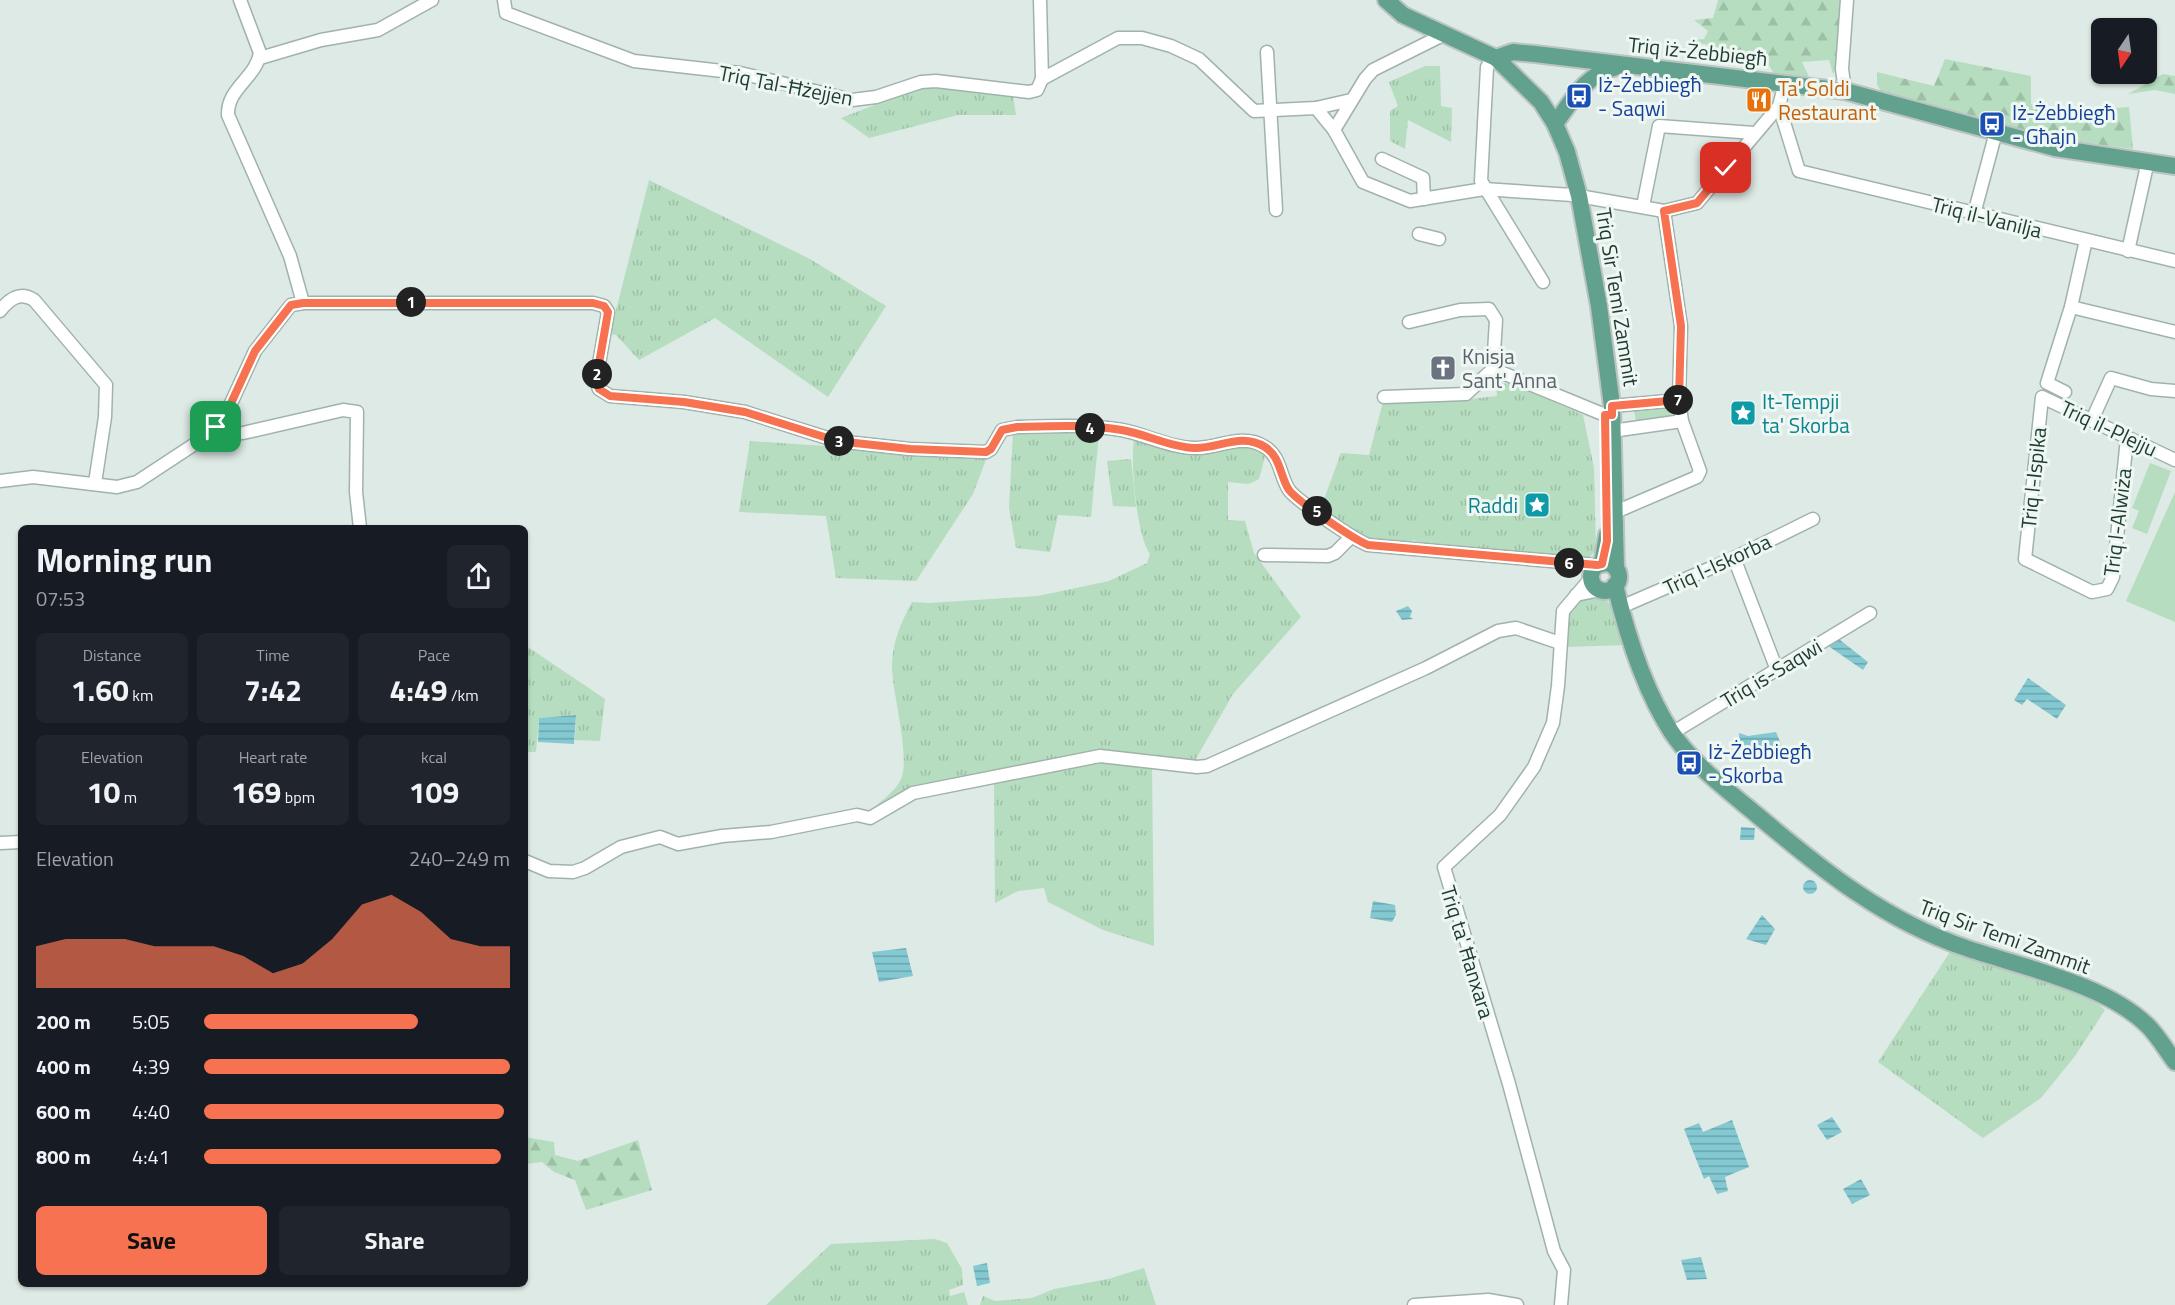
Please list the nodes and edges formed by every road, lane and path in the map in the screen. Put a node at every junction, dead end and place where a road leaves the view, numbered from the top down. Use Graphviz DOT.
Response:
graph roads {
  1 [pos="240,0"];
  2 [pos="432,0"];
  3 [pos="504,0"];
  4 [pos="1040,0"];
  5 [pos="1377,0"];
  6 [pos="1386,0"];
  7 [pos="1847,0"];
  8 [pos="1438,37"];
  9 [pos="1267,52"];
  10 [pos="260,57"];
  11 [pos="1494,59"];
  12 [pos="1579,60"];
  13 [pos="1622,66"];
  14 [pos="1042,79"];
  15 [pos="1586,81"];
  16 [pos="1785,83"];
  17 [pos="1845,91"];
  18 [pos="1351,100"];
  19 [pos="1779,106"];
  20 [pos="1316,108"];
  21 [pos="1271,109"];
  22 [pos="1555,124"];
  23 [pos="1334,130"];
  24 [pos="1754,132"];
  25 [pos="1996,132"];
  26 [pos="1382,159"];
  27 [pos="2148,161"];
  28 [pos="2175,166"];
  29 [pos="1484,189"];
  30 [pos="1575,195"];
  31 [pos="1424,199"];
  32 [pos="1643,206"];
  33 [pos="1276,210"];
  34 [pos="1664,211"];
  35 [pos="1974,214"];
  36 [pos="1419,234"];
  37 [pos="1439,239"];
  38 [pos="2086,240"];
  39 [pos="2128,251"];
  40 [pos="2175,261"];
  41 [pos="1543,282"];
  42 [pos="303,303"];
  43 [pos="2071,307"];
  44 [pos="0,311"];
  45 [pos="1409,322"];
  46 [pos="2175,332"];
  47 [pos="1493,369"];
  48 [pos="2175,391"];
  49 [pos="2064,392"];
  50 [pos="1384,397"];
  51 [pos="2042,397"];
  52 [pos="1679,400"];
  53 [pos="1610,417"];
  54 [pos="2091,420"];
  55 [pos="1682,421"];
  56 [pos="210,434"];
  57 [pos="2127,438"];
  58 [pos="2175,460"];
  59 [pos="0,481"];
  60 [pos="95,483"];
  61 [pos="1613,513"];
  62 [pos="1813,519"];
  63 [pos="360,525"];
  64 [pos="1351,537"];
  65 [pos="1264,555"];
  66 [pos="1734,558"];
  67 [pos="1602,577"];
  68 [pos="2092,592"];
  69 [pos="1621,607"];
  70 [pos="1870,613"];
  71 [pos="1560,642"];
  72 [pos="1777,670"];
  73 [pos="1672,733"];
  74 [pos="18,842"];
  75 [pos="0,843"];
  76 [pos="528,862"];
  77 [pos="2175,1062"];
  78 [pos="1414,1305"];
  79 [pos="1517,1305"];
  80 [pos="1561,1305"];
  1 -- 10 [label="street"];
  2 -- 10 [label="street"];
  3 -- 14 [label="street, Triq Tal-Ħżejjen"];
  4 -- 14 [label="street"];
  5 -- 8 [label="main road"];
  6 -- 11 [label="main road"];
  7 -- 17 [label="street"];
  8 -- 11 [label="main road"];
  8 -- 18 [label="street"];
  9 -- 21 [label="street"];
  10 -- 42 [label="street"];
  11 -- 12 [label="main road, Triq iż-Żebbiegħ"];
  11 -- 22 [label="main road, Triq Sir Temi Zammit"];
  11 -- 29 [label="street"];
  11 -- 30 [label="main road, Triq Sir Temi Zammit"];
  12 -- 13 [label="main road, Triq iż-Żebbiegħ"];
  12 -- 15 [label="main road"];
  13 -- 15 [label="main road"];
  13 -- 16 [label="main road, Triq iż-Żebbiegħ"];
  14 -- 21 [label="street"];
  15 -- 22 [label="main road"];
  16 -- 17 [label="main road, Triq iż-Żebbiegħ"];
  16 -- 19 [label="street"];
  17 -- 25 [label="main road, Triq iż-Żebbiegħ"];
  18 -- 20 [label="street"];
  18 -- 23 [label="street"];
  19 -- 24 [label="street"];
  19 -- 35 [label="street, Triq il-Vanilja"];
  20 -- 21 [label="street"];
  20 -- 23 [label="street"];
  21 -- 33 [label="street"];
  22 -- 30 [label="main road, Triq Sir Temi Zammit"];
  23 -- 31 [label="street"];
  24 -- 32 [label="street"];
  24 -- 34 [label="street"];
  25 -- 27 [label="main road, Triq iż-Żebbiegħ"];
  25 -- 35 [label="street"];
  26 -- 31 [label="street"];
  27 -- 28 [label="main road, Triq iż-Żebbiegħ"];
  27 -- 39 [label="street"];
  29 -- 30 [label="street"];
  29 -- 31 [label="street"];
  29 -- 41 [label="street"];
  30 -- 32 [label="street"];
  30 -- 53 [label="main road, Triq Sir Temi Zammit"];
  32 -- 34 [label="street"];
  34 -- 52 [label="street"];
  35 -- 38 [label="street, Triq il-Vanilja"];
  36 -- 37 [label="street"];
  38 -- 39 [label="street, Triq il-Vanilja"];
  38 -- 43 [label="street"];
  39 -- 40 [label="street, Triq il-Vanilja"];
  42 -- 56 [label="street"];
  42 -- 64 [label="street"];
  43 -- 46 [label="street"];
  43 -- 49 [label="street"];
  44 -- 60 [label="street"];
  45 -- 47 [label="street"];
  47 -- 50 [label="street"];
  47 -- 53 [label="street"];
  48 -- 54 [label="street"];
  51 -- 54 [label="street, Triq il-Plejju"];
  51 -- 68 [label="street, Triq l-Ispika"];
  52 -- 53 [label="street"];
  52 -- 55 [label="street"];
  53 -- 55 [label="street"];
  53 -- 61 [label="main road, Triq Sir Temi Zammit"];
  53 -- 67 [label="main road, Triq Sir Temi Zammit"];
  54 -- 57 [label="street, Triq il-Plejju"];
  55 -- 61 [label="street"];
  56 -- 60 [label="street"];
  56 -- 63 [label="street"];
  57 -- 58 [label="street, Triq il-Plejju"];
  57 -- 68 [label="street, Triq l-Alwiża"];
  59 -- 60 [label="street"];
  61 -- 67 [label="main road, Triq Sir Temi Zammit"];
  62 -- 66 [label="street, Triq l-Iskorba"];
  64 -- 65 [label="street"];
  64 -- 67 [label="street"];
  66 -- 69 [label="street, Triq l-Iskorba"];
  66 -- 72 [label="street"];
  67 -- 69 [label="main road, Triq Sir Temi Zammit"];
  67 -- 71 [label="street, Triq ta' Ħanxara"];
  69 -- 73 [label="main road, Triq Sir Temi Zammit"];
  70 -- 72 [label="street, Triq is-Saqwi"];
  71 -- 76 [label="street"];
  71 -- 80 [label="street, Triq ta' Ħanxara"];
  72 -- 73 [label="street, Triq is-Saqwi"];
  73 -- 77 [label="main road, Triq Sir Temi Zammit"];
  74 -- 75 [label="street"];
  78 -- 79 [label="street"];
}
